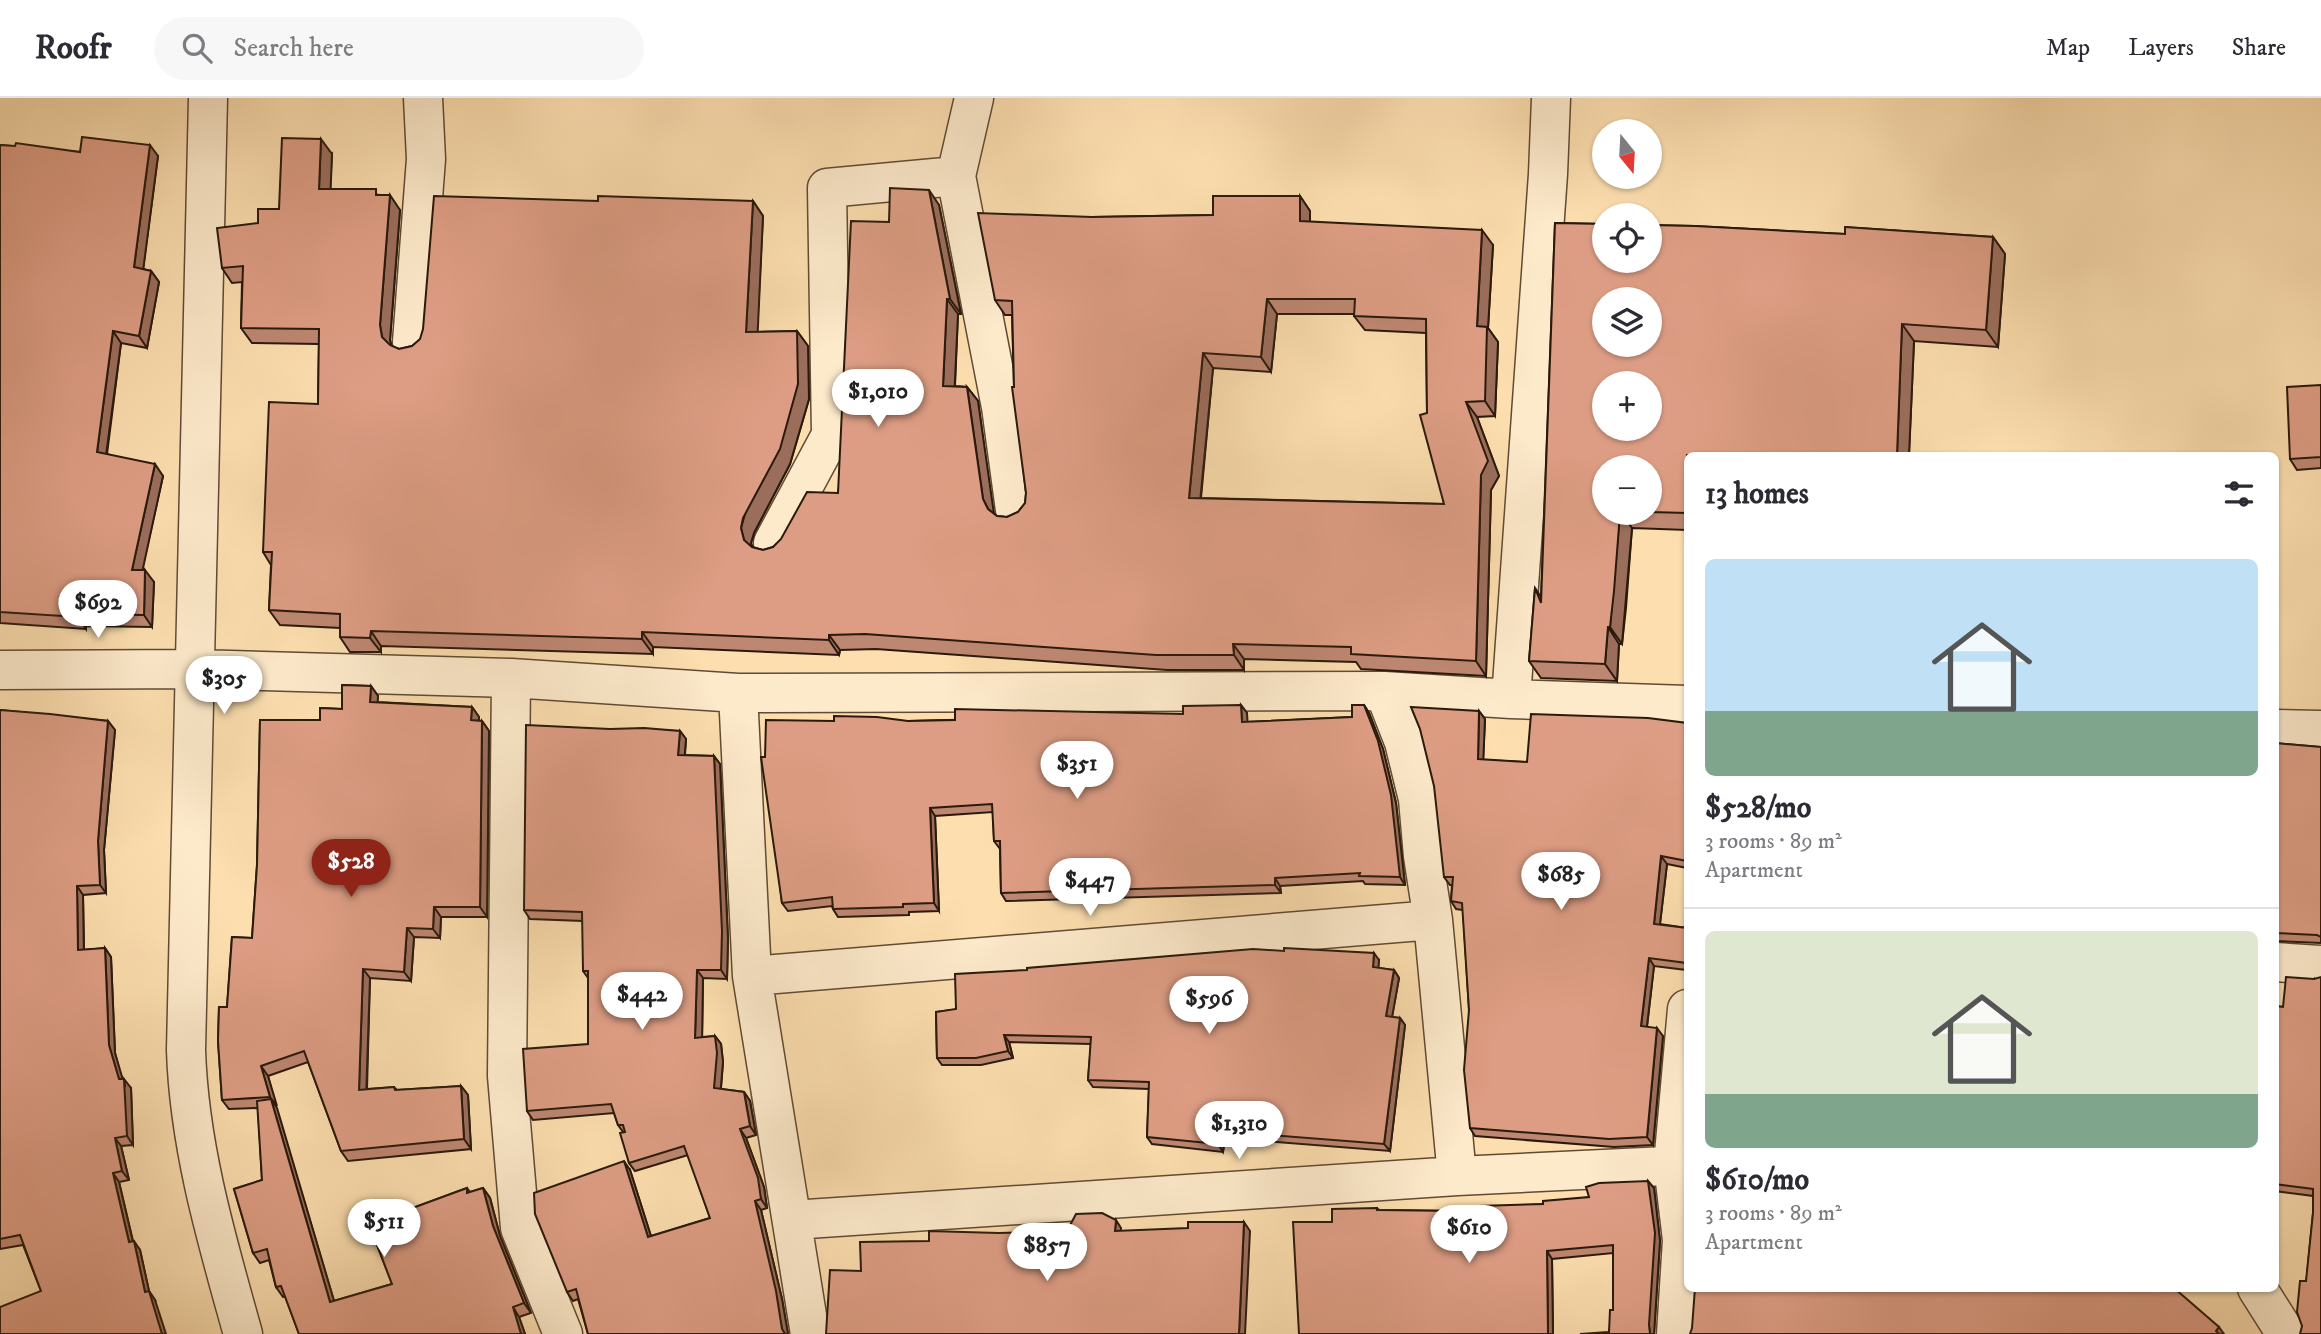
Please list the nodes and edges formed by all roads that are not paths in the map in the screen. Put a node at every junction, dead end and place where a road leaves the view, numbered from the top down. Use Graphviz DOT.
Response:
graph roads {
  1 [pos="208,98"];
  2 [pos="423,98"];
  3 [pos="974,98"];
  4 [pos="1551,98"];
  5 [pos="956,176"];
  6 [pos="412,342"];
  7 [pos="1015,510"];
  8 [pos="773,543"];
  9 [pos="196,669"];
  10 [pos="0,670"];
  11 [pos="511,678"];
  12 [pos="1384,691"];
  13 [pos="738,692"];
  14 [pos="1511,699"];
  15 [pos="1684,705"];
  16 [pos="2279,729"];
  17 [pos="2321,730"];
  18 [pos="1433,920"];
  19 [pos="2279,962"];
  20 [pos="2321,965"];
  21 [pos="752,976"];
  22 [pos="1684,1076"];
  23 [pos="1680,1165"];
  24 [pos="1457,1176"];
  25 [pos="792,1220"];
  26 [pos="2260,1292"];
  27 [pos="243,1334"];
  28 [pos="563,1334"];
  29 [pos="810,1334"];
  30 [pos="1676,1334"];
  31 [pos="2286,1334"];
  1 -- 9 [label="street"];
  2 -- 6 [label="street"];
  3 -- 5 [label="street"];
  4 -- 14 [label="street"];
  5 -- 7 [label="street"];
  5 -- 8 [label="street"];
  9 -- 10 [label="street"];
  9 -- 11 [label="street"];
  9 -- 27 [label="street"];
  11 -- 13 [label="street"];
  11 -- 28 [label="street"];
  12 -- 13 [label="street"];
  12 -- 14 [label="street"];
  12 -- 18 [label="street"];
  13 -- 21 [label="street"];
  14 -- 15 [label="street"];
  16 -- 17 [label="street"];
  18 -- 21 [label="street"];
  18 -- 24 [label="street"];
  19 -- 20 [label="street"];
  21 -- 25 [label="street"];
  22 -- 23 [label="street"];
  23 -- 24 [label="street"];
  23 -- 30 [label="street"];
  24 -- 25 [label="street"];
  25 -- 29 [label="street"];
  26 -- 31 [label="street"];
}
